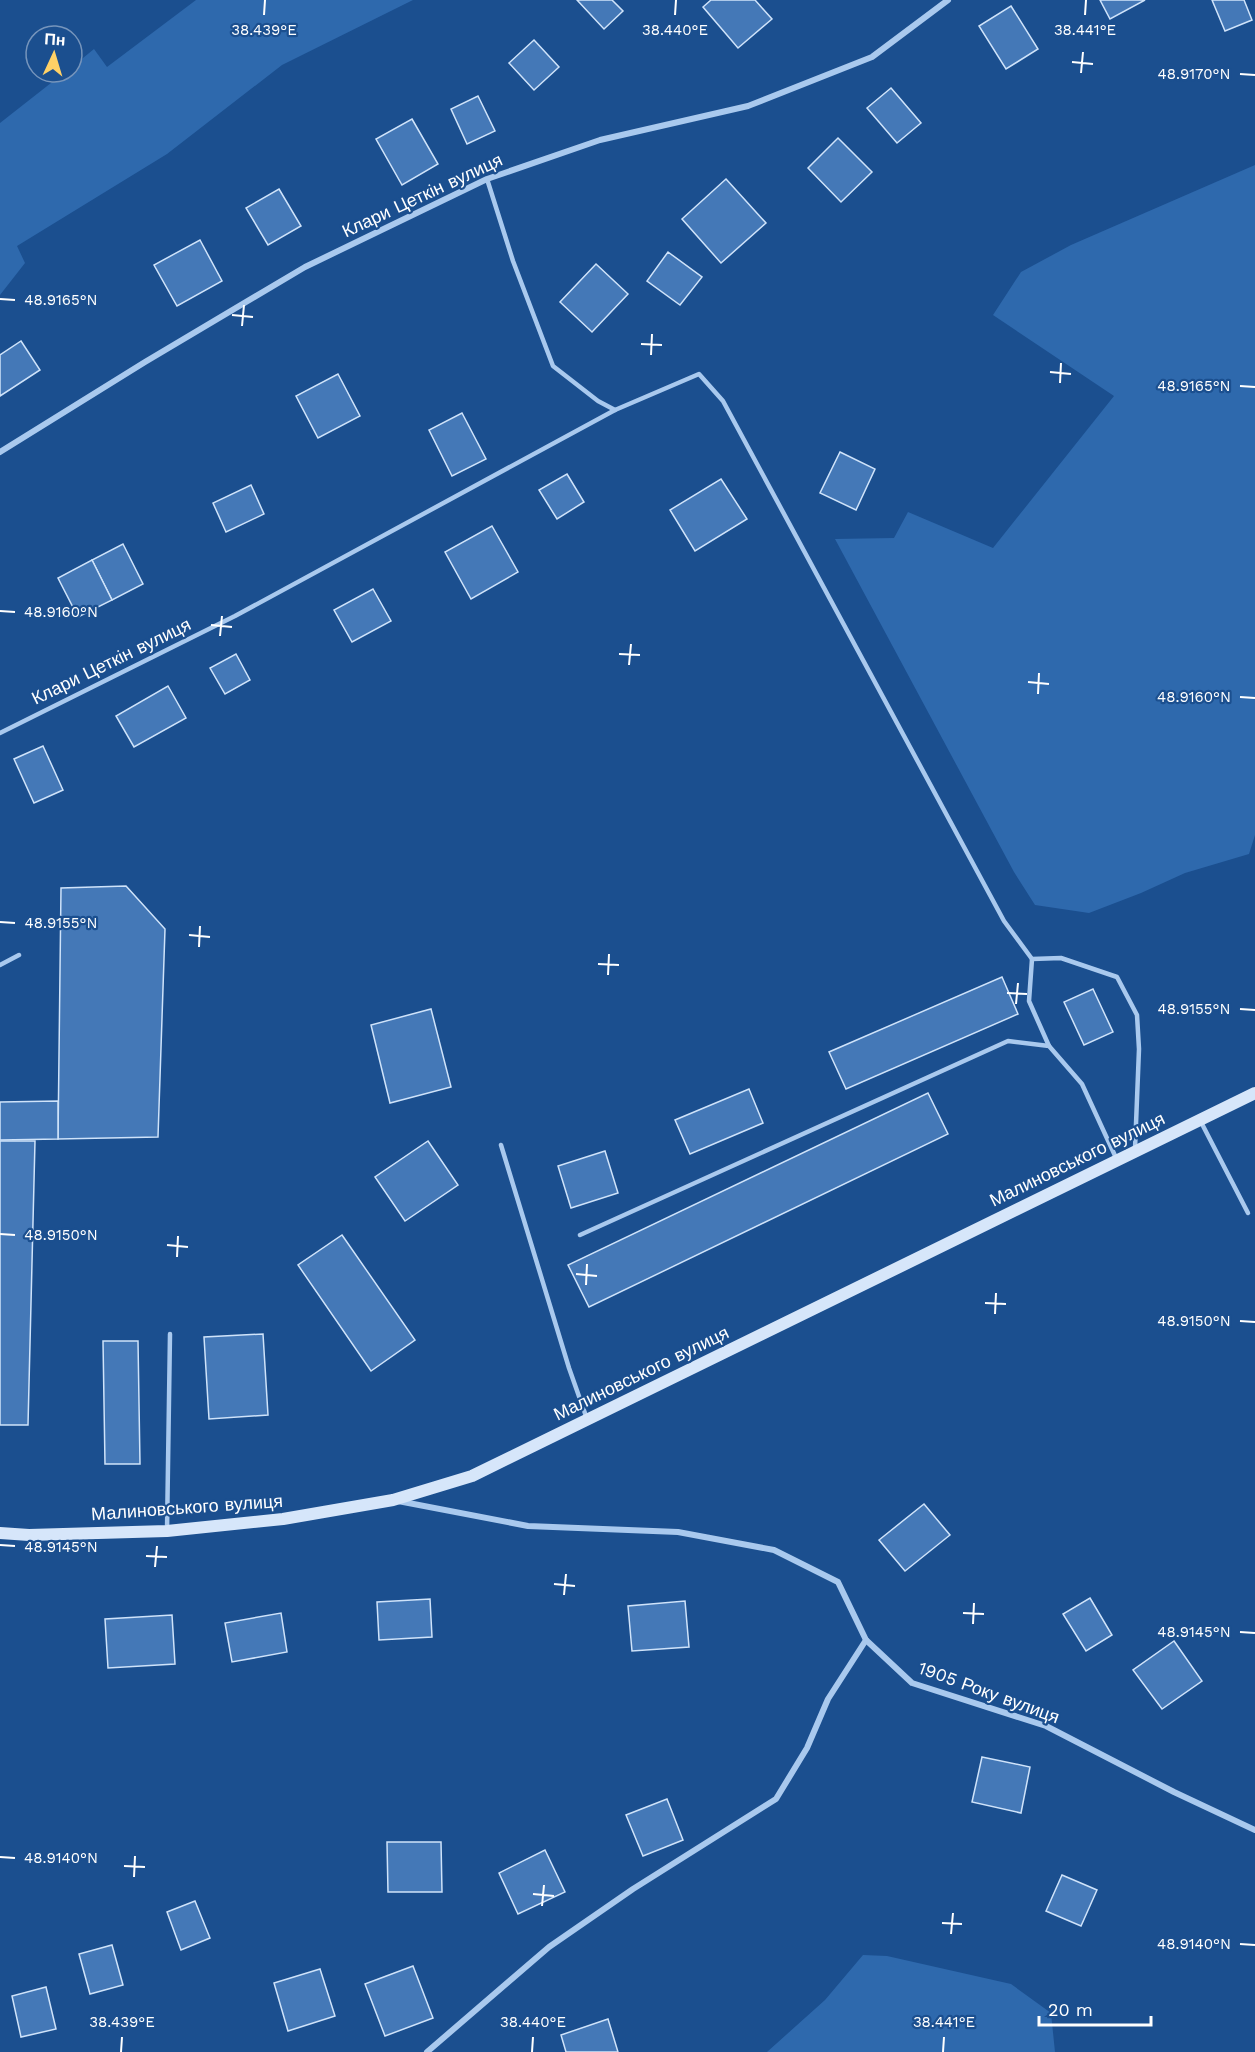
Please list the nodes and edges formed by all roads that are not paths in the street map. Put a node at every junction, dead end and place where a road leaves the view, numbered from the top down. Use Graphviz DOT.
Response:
graph roads {
  1 [pos="948,0"];
  2 [pos="487,179"];
  3 [pos="615,410"];
  4 [pos="0,452"];
  5 [pos="0,733"];
  6 [pos="20,955"];
  7 [pos="1032,959"];
  8 [pos="0,965"];
  9 [pos="1050,1046"];
  10 [pos="1255,1092"];
  11 [pos="1200,1119"];
  12 [pos="501,1145"];
  13 [pos="1135,1151"];
  14 [pos="1117,1160"];
  15 [pos="1248,1213"];
  16 [pos="580,1235"];
  17 [pos="170,1334"];
  18 [pos="587,1419"];
  19 [pos="393,1500"];
  20 [pos="167,1531"];
  21 [pos="0,1533"];
  22 [pos="866,1640"];
  23 [pos="1255,1830"];
  24 [pos="427,2052"];
  1 -- 2 [label="street, Клари Цеткін вулиця"];
  2 -- 3 [label="lane"];
  2 -- 4 [label="street, Клари Цеткін вулиця"];
  3 -- 5 [label="lane, Клари Цеткін вулиця"];
  3 -- 7 [label="lane, Клари Цеткін вулиця"];
  6 -- 8 [label="lane"];
  7 -- 9 [label="lane"];
  7 -- 13 [label="lane"];
  9 -- 14 [label="lane"];
  9 -- 16 [label="lane"];
  10 -- 11 [label="main road, Малиновського вулиця"];
  11 -- 13 [label="main road, Малиновського вулиця"];
  11 -- 15 [label="lane"];
  12 -- 18 [label="lane"];
  13 -- 14 [label="main road, Малиновського вулиця"];
  14 -- 18 [label="main road, Малиновського вулиця"];
  17 -- 20 [label="lane"];
  18 -- 19 [label="main road, Малиновського вулиця"];
  19 -- 20 [label="main road, Малиновського вулиця"];
  19 -- 22 [label="street, 1905 Року вулиця"];
  20 -- 21 [label="main road, Малиновського вулиця"];
  22 -- 23 [label="street, 1905 Року вулиця"];
  22 -- 24 [label="street"];
}
